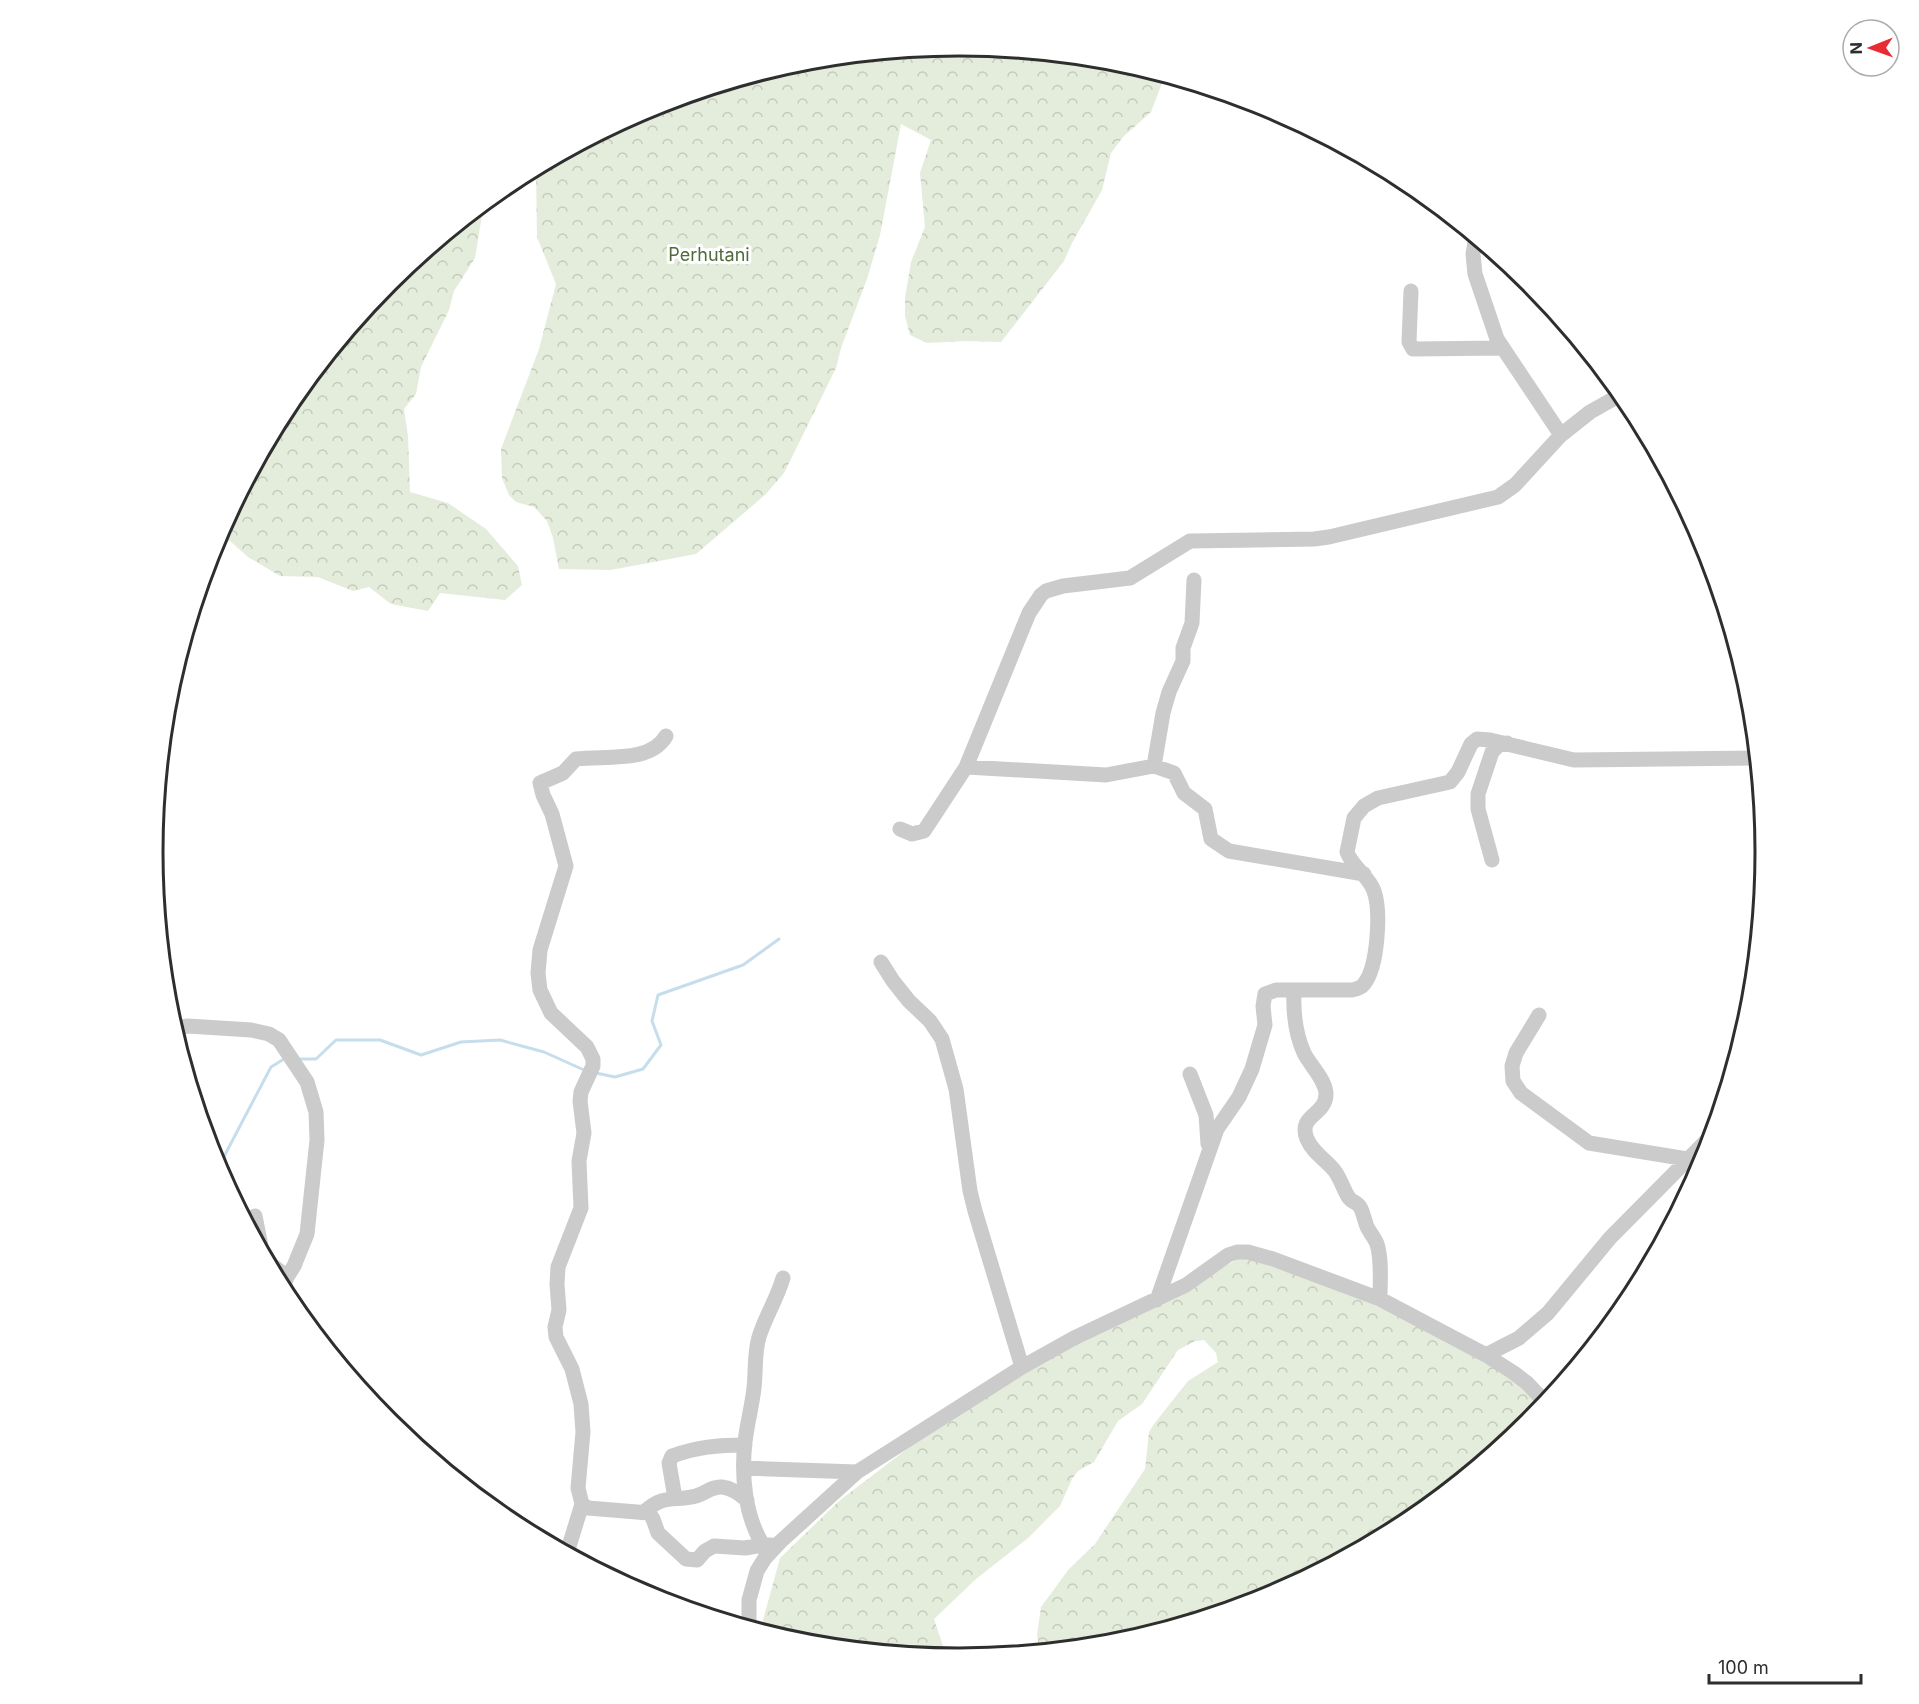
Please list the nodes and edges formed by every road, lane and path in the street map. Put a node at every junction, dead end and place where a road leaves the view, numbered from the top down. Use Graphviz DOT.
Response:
graph roads {
  1 [pos="1475,245"];
  2 [pos="1411,291"];
  3 [pos="1502,348"];
  4 [pos="1614,398"];
  5 [pos="1561,435"];
  6 [pos="1194,580"];
  7 [pos="666,736"];
  8 [pos="1507,743"];
  9 [pos="1750,758"];
  10 [pos="1154,766"];
  11 [pos="966,767"];
  12 [pos="900,829"];
  13 [pos="1492,860"];
  14 [pos="1364,874"];
  15 [pos="880,962"];
  16 [pos="1294,990"];
  17 [pos="1539,1015"];
  18 [pos="183,1027"];
  19 [pos="1190,1074"];
  20 [pos="1699,1148"];
  21 [pos="1208,1153"];
  22 [pos="1687,1159"];
  23 [pos="255,1216"];
  24 [pos="257,1226"];
  25 [pos="287,1278"];
  26 [pos="783,1278"];
  27 [pos="1380,1299"];
  28 [pos="1157,1300"];
  29 [pos="1486,1355"];
  30 [pos="1022,1367"];
  31 [pos="1540,1397"];
  32 [pos="745,1445"];
  33 [pos="744,1468"];
  34 [pos="857,1472"];
  35 [pos="675,1498"];
  36 [pos="747,1500"];
  37 [pos="582,1504"];
  38 [pos="644,1512"];
  39 [pos="770,1545"];
  40 [pos="569,1546"];
  41 [pos="749,1620"];
  1 -- 3 [label="street"];
  2 -- 3 [label="street"];
  3 -- 5 [label="street"];
  4 -- 5 [label="street"];
  5 -- 11 [label="street"];
  6 -- 10 [label="street"];
  7 -- 37 [label="street"];
  8 -- 9 [label="street"];
  8 -- 13 [label="street"];
  8 -- 14 [label="street"];
  10 -- 11 [label="street"];
  10 -- 14 [label="street"];
  11 -- 12 [label="street"];
  14 -- 16 [label="street"];
  15 -- 30 [label="street"];
  16 -- 21 [label="street"];
  16 -- 27 [label="street"];
  17 -- 22 [label="street"];
  18 -- 25 [label="street"];
  19 -- 21 [label="street"];
  20 -- 22 [label="street"];
  21 -- 28 [label="street"];
  22 -- 29 [label="street"];
  23 -- 24 [label="street"];
  26 -- 32 [label="street"];
  27 -- 28 [label="street"];
  27 -- 29 [label="street"];
  28 -- 30 [label="street"];
  29 -- 31 [label="street"];
  30 -- 34 [label="street"];
  32 -- 33 [label="street"];
  32 -- 35 [label="street"];
  33 -- 34 [label="street"];
  33 -- 36 [label="street"];
  34 -- 39 [label="street"];
  35 -- 36 [label="street"];
  35 -- 38 [label="street"];
  36 -- 39 [label="street"];
  37 -- 38 [label="street"];
  37 -- 40 [label="street"];
  38 -- 39 [label="street"];
  39 -- 41 [label="street"];
}
